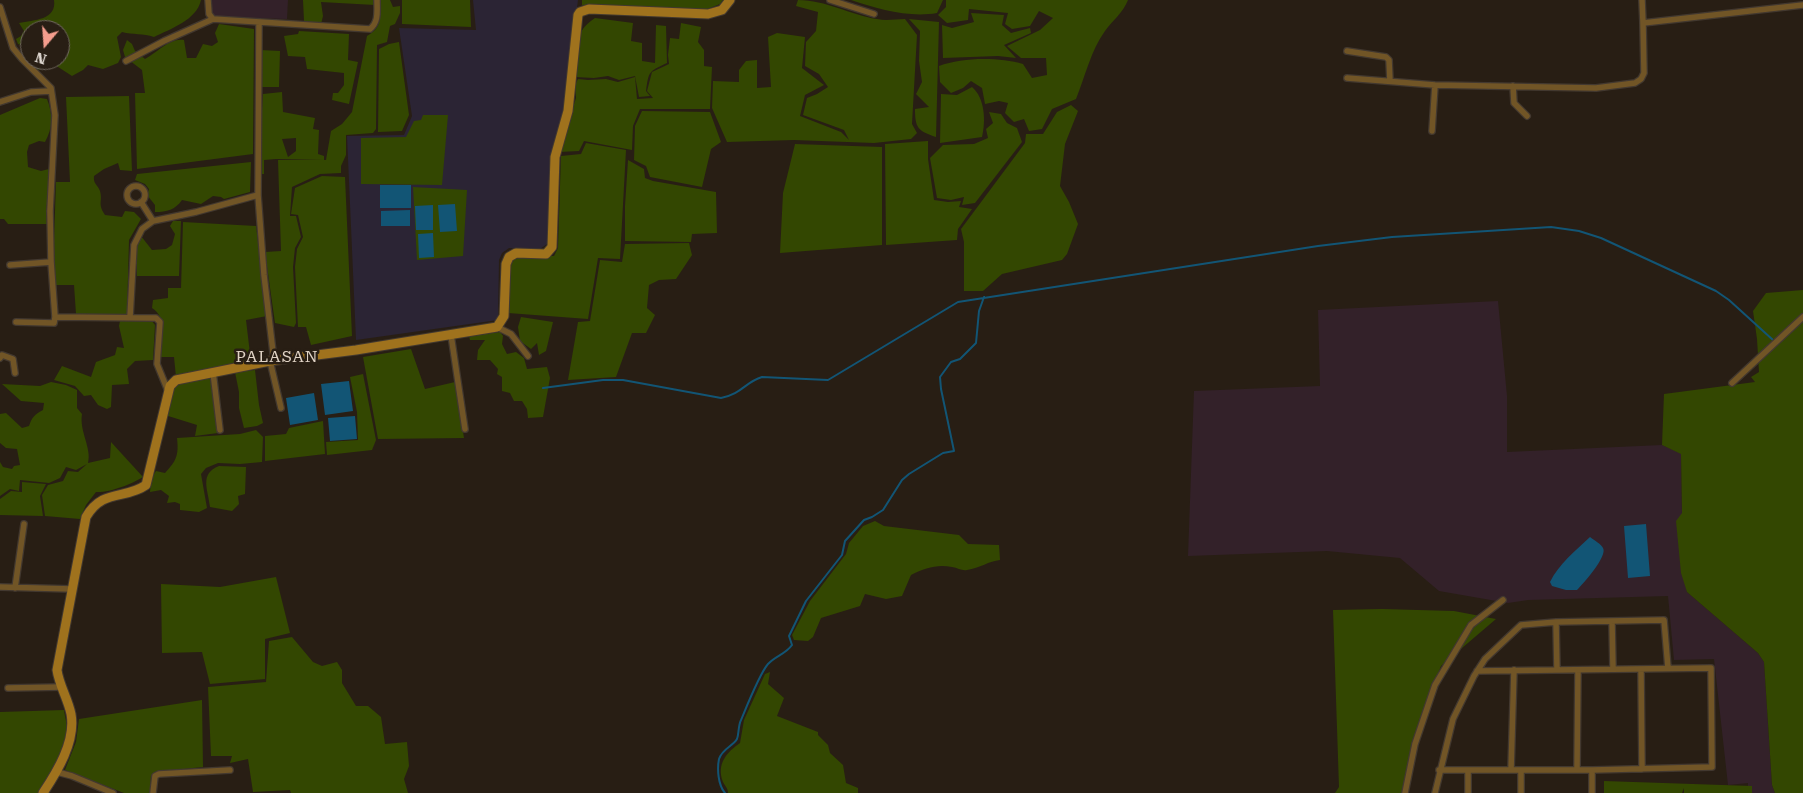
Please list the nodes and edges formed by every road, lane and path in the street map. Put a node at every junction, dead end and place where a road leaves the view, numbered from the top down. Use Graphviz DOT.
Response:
graph roads {
  1 [pos="208,0"];
  2 [pos="377,0"];
  3 [pos="730,0"];
  4 [pos="830,0"];
  5 [pos="1642,0"];
  6 [pos="1803,5"];
  7 [pos="0,7"];
  8 [pos="874,14"];
  9 [pos="213,19"];
  10 [pos="259,23"];
  11 [pos="1643,23"];
  12 [pos="1347,51"];
  13 [pos="126,61"];
  14 [pos="1347,78"];
  15 [pos="1390,81"];
  16 [pos="1434,85"];
  17 [pos="1513,86"];
  18 [pos="51,91"];
  19 [pos="0,102"];
  20 [pos="1527,116"];
  21 [pos="1432,131"];
  22 [pos="258,195"];
  23 [pos="140,202"];
  24 [pos="153,221"];
  25 [pos="51,262"];
  26 [pos="10,265"];
  27 [pos="55,317"];
  28 [pos="130,317"];
  29 [pos="1803,317"];
  30 [pos="16,322"];
  31 [pos="497,328"];
  32 [pos="451,335"];
  33 [pos="528,356"];
  34 [pos="0,358"];
  35 [pos="272,361"];
  36 [pos="214,372"];
  37 [pos="15,373"];
  38 [pos="1732,383"];
  39 [pos="168,392"];
  40 [pos="281,408"];
  41 [pos="466,429"];
  42 [pos="220,430"];
  43 [pos="24,524"];
  44 [pos="0,587"];
  45 [pos="15,588"];
  46 [pos="72,589"];
  47 [pos="1503,600"];
  48 [pos="1556,622"];
  49 [pos="1612,622"];
  50 [pos="1668,668"];
  51 [pos="1613,669"];
  52 [pos="1641,669"];
  53 [pos="1514,670"];
  54 [pos="1557,670"];
  55 [pos="1578,670"];
  56 [pos="1477,671"];
  57 [pos="62,687"];
  58 [pos="8,688"];
  59 [pos="1577,769"];
  60 [pos="1642,769"];
  61 [pos="230,770"];
  62 [pos="1439,770"];
  63 [pos="1511,770"];
  64 [pos="1521,770"];
  65 [pos="1592,770"];
  66 [pos="1468,771"];
  67 [pos="57,772"];
  68 [pos="43,793"];
  69 [pos="113,793"];
  70 [pos="153,793"];
  71 [pos="1406,793"];
  72 [pos="1435,793"];
  73 [pos="1468,793"];
  74 [pos="1521,793"];
  75 [pos="1592,793"];
  1 -- 9 [label="street"];
  2 -- 10 [label="street"];
  3 -- 31 [label="street"];
  4 -- 8 [label="street"];
  5 -- 11 [label="street"];
  6 -- 11 [label="street"];
  7 -- 18 [label="street"];
  9 -- 10 [label="street"];
  9 -- 13 [label="street"];
  10 -- 22 [label="street"];
  11 -- 17 [label="street"];
  12 -- 15 [label="street"];
  14 -- 15 [label="street"];
  15 -- 16 [label="street"];
  16 -- 17 [label="street"];
  16 -- 21 [label="street"];
  17 -- 20 [label="street"];
  18 -- 19 [label="street"];
  18 -- 25 [label="street"];
  22 -- 24 [label="street"];
  22 -- 35 [label="street"];
  23 -- 24 [label="street"];
  24 -- 28 [label="street"];
  25 -- 26 [label="street"];
  25 -- 27 [label="street"];
  27 -- 28 [label="street"];
  27 -- 30 [label="street"];
  28 -- 39 [label="street"];
  29 -- 38 [label="street"];
  31 -- 32 [label="street"];
  31 -- 33 [label="street"];
  32 -- 35 [label="street"];
  32 -- 41 [label="street"];
  34 -- 37 [label="street"];
  35 -- 36 [label="street"];
  35 -- 40 [label="street"];
  36 -- 39 [label="street"];
  36 -- 42 [label="street"];
  39 -- 46 [label="street"];
  43 -- 45 [label="street"];
  44 -- 45 [label="street"];
  45 -- 46 [label="street"];
  46 -- 57 [label="street"];
  47 -- 71 [label="street"];
  48 -- 49 [label="street"];
  48 -- 54 [label="street"];
  48 -- 56 [label="street"];
  49 -- 50 [label="street"];
  49 -- 51 [label="street"];
  50 -- 52 [label="street"];
  50 -- 60 [label="street"];
  51 -- 52 [label="street"];
  51 -- 55 [label="street"];
  52 -- 60 [label="street"];
  53 -- 54 [label="street"];
  53 -- 56 [label="street"];
  53 -- 63 [label="street"];
  54 -- 55 [label="street"];
  55 -- 59 [label="street"];
  56 -- 62 [label="street"];
  57 -- 58 [label="street"];
  57 -- 67 [label="street"];
  59 -- 64 [label="street"];
  59 -- 65 [label="street"];
  60 -- 65 [label="street"];
  61 -- 70 [label="street"];
  62 -- 66 [label="street"];
  62 -- 72 [label="street"];
  63 -- 64 [label="street"];
  63 -- 66 [label="street"];
  64 -- 74 [label="street"];
  65 -- 75 [label="street"];
  66 -- 73 [label="street"];
  67 -- 68 [label="street"];
  67 -- 69 [label="street"];
}
